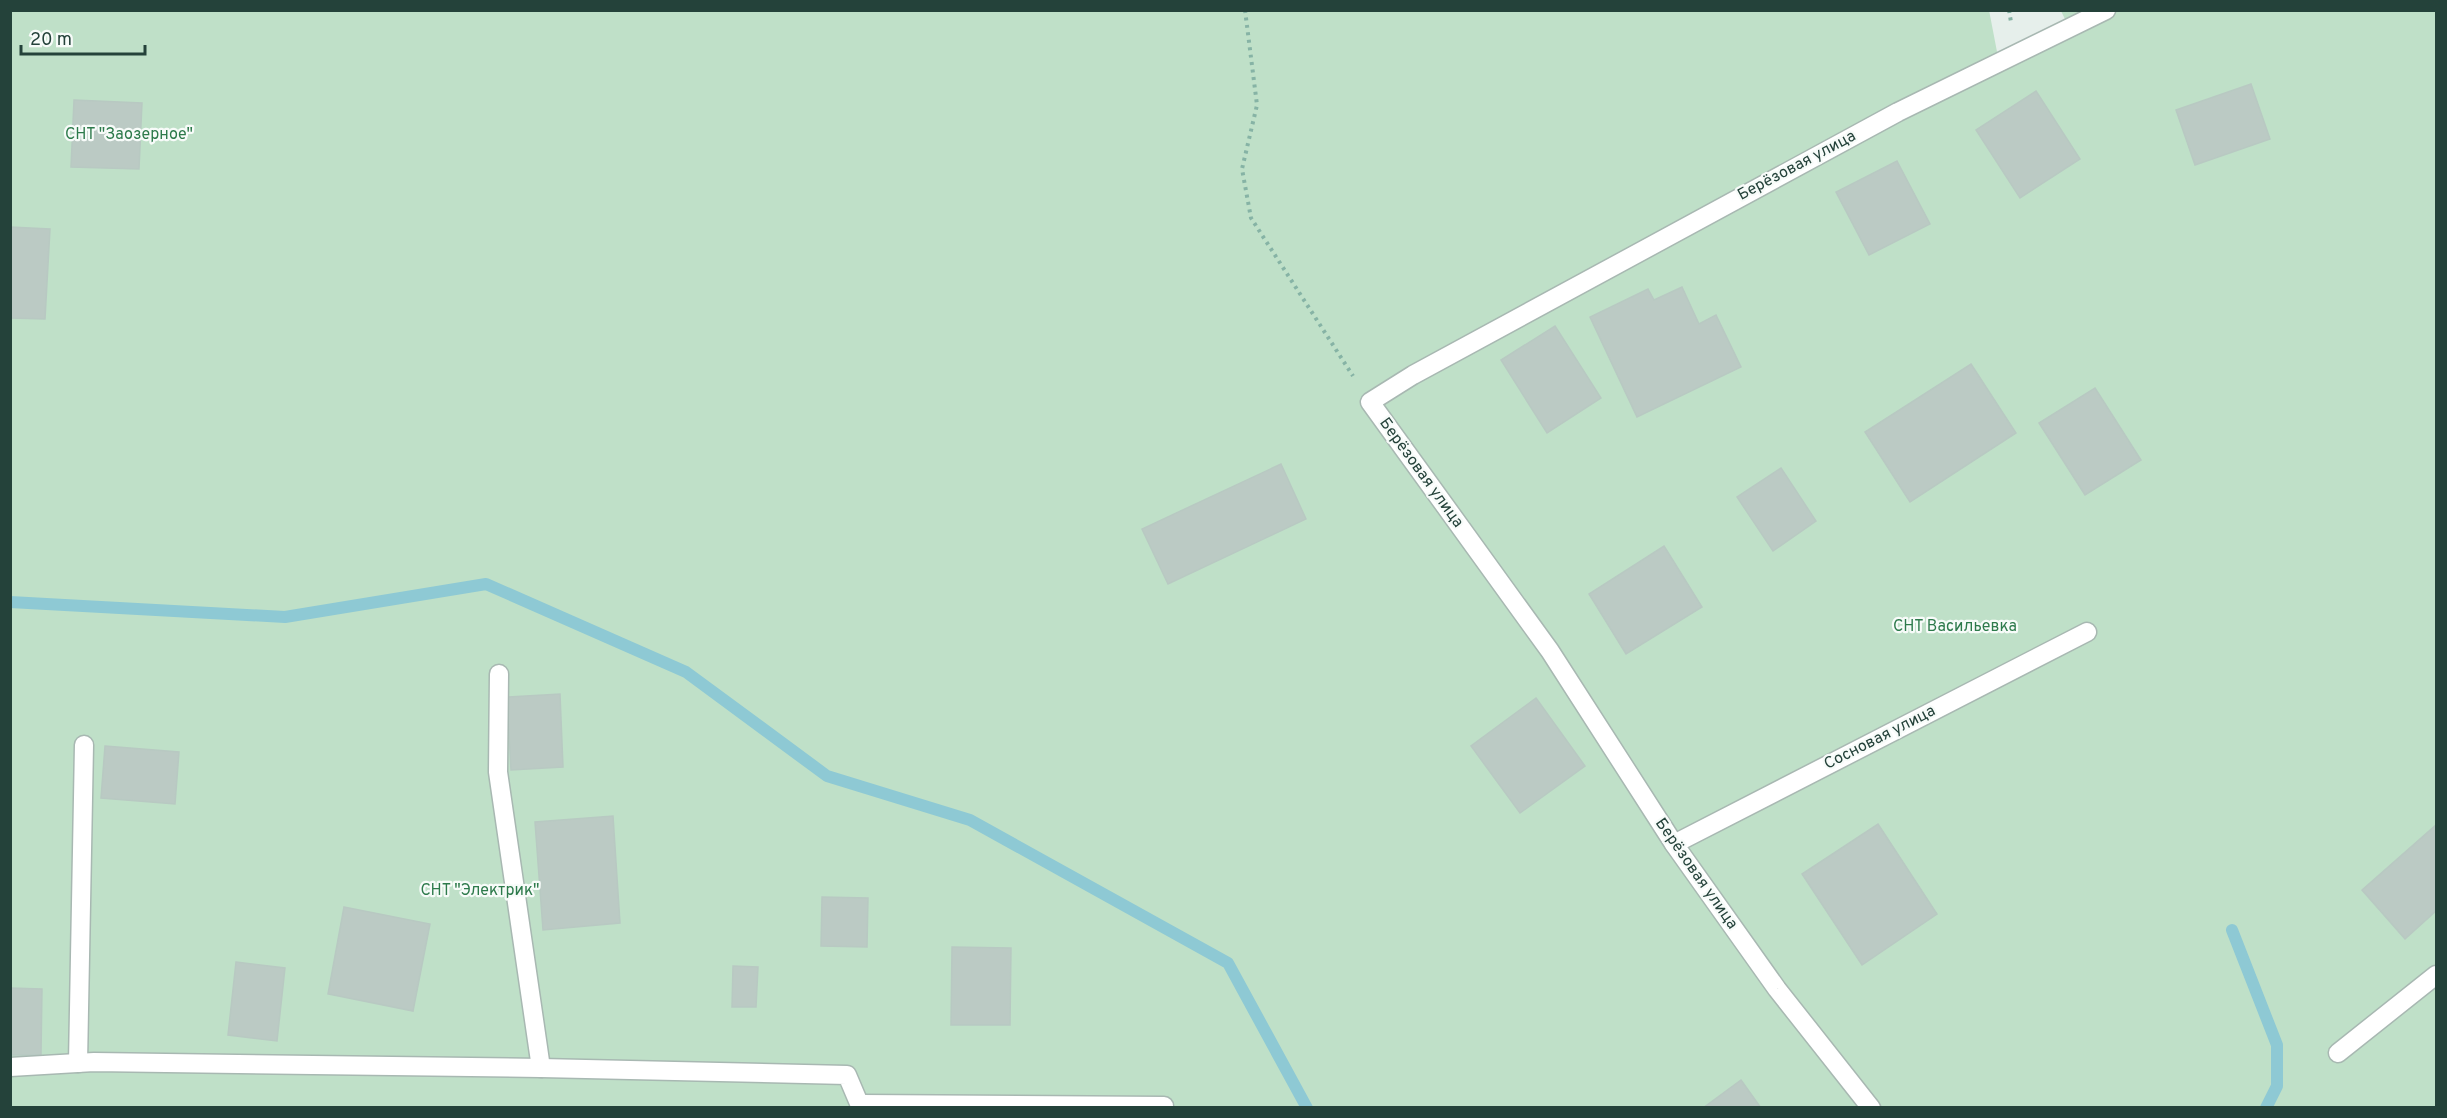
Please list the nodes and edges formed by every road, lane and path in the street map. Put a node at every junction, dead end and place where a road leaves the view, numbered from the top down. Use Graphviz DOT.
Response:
graph roads {
  1 [pos="1245,10"];
  2 [pos="2106,10"];
  3 [pos="1370,402"];
  4 [pos="2086,632"];
  5 [pos="499,674"];
  6 [pos="84,746"];
  7 [pos="1674,844"];
  8 [pos="2436,975"];
  9 [pos="2338,1053"];
  10 [pos="78,1063"];
  11 [pos="10,1067"];
  12 [pos="541,1068"];
  13 [pos="861,1106"];
  14 [pos="1164,1106"];
  15 [pos="1871,1107"];
  1 -- 3 [label="path"];
  2 -- 3 [label="street, Берёзовая улица"];
  3 -- 7 [label="street, Берёзовая улица"];
  4 -- 7 [label="street, Сосновая улица"];
  5 -- 12 [label="street"];
  6 -- 10 [label="street"];
  7 -- 15 [label="street, Берёзовая улица"];
  8 -- 9 [label="street"];
  10 -- 11 [label="street"];
  10 -- 12 [label="street"];
  12 -- 13 [label="street"];
  13 -- 14 [label="street"];
}
